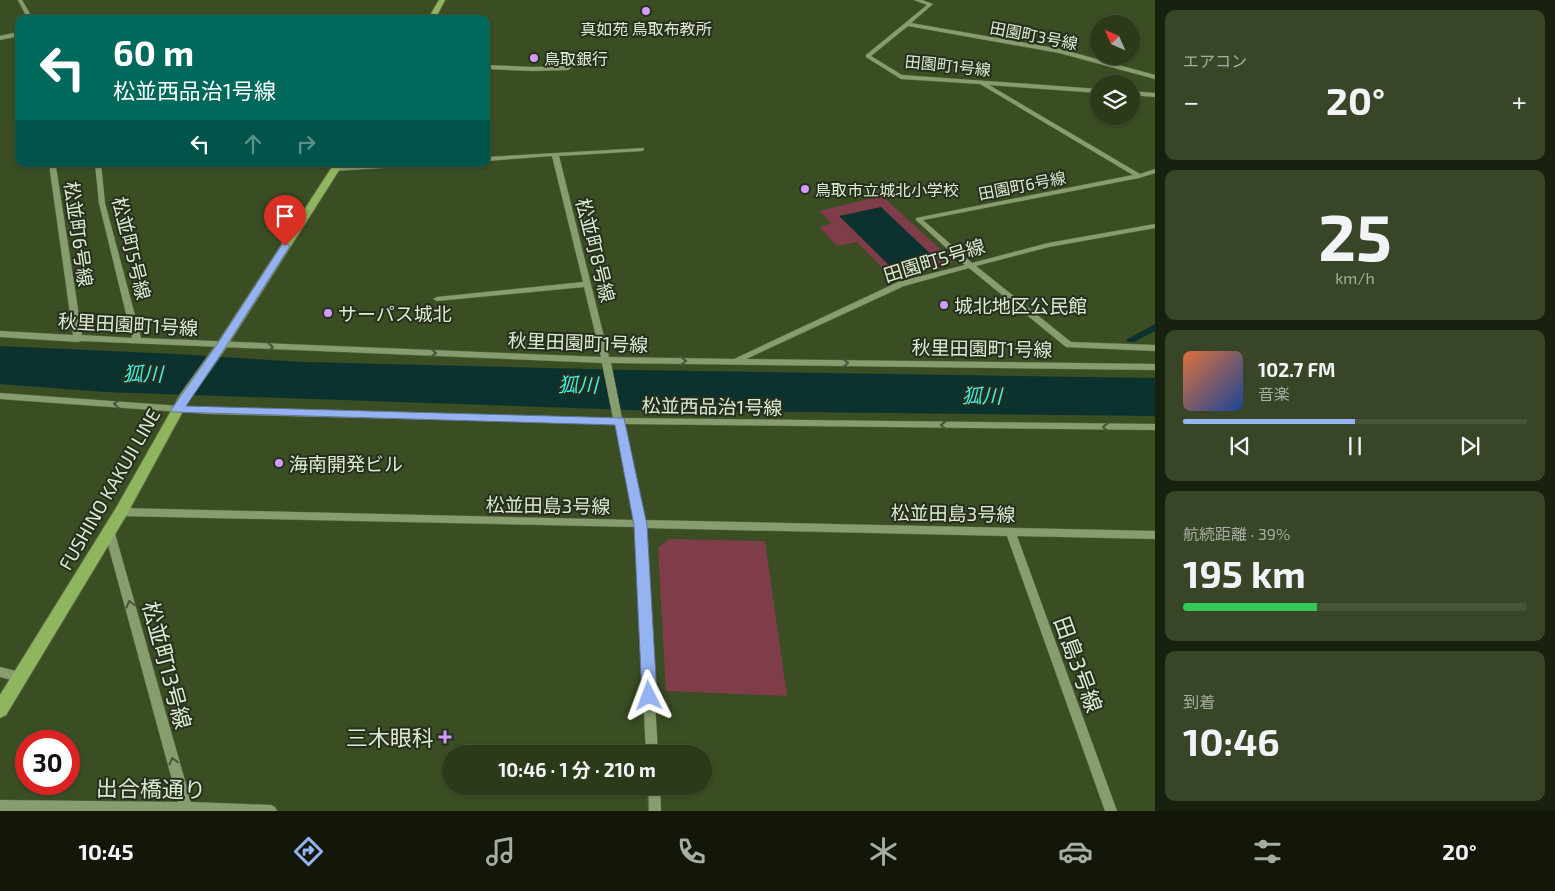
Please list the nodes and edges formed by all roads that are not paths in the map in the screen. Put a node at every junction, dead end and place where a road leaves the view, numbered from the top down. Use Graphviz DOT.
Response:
graph roads {
  1 [pos="20,0"];
  2 [pos="442,0"];
  3 [pos="916,0"];
  4 [pos="29,15"];
  5 [pos="433,15"];
  6 [pos="907,24"];
  7 [pos="15,35"];
  8 [pos="0,38"];
  9 [pos="490,67"];
  10 [pos="568,68"];
  11 [pos="1155,77"];
  12 [pos="981,83"];
  13 [pos="1090,90"];
  14 [pos="1140,94"];
  15 [pos="1155,95"];
  16 [pos="642,149"];
  17 [pos="555,154"];
  18 [pos="490,159"];
  19 [pos="52,167"];
  20 [pos="98,167"];
  21 [pos="335,167"];
  22 [pos="1155,171"];
  23 [pos="1139,176"];
  24 [pos="1155,226"];
  25 [pos="970,265"];
  26 [pos="588,284"];
  27 [pos="437,299"];
  28 [pos="0,334"];
  29 [pos="78,339"];
  30 [pos="138,340"];
  31 [pos="219,348"];
  32 [pos="1155,348"];
  33 [pos="735,361"];
  34 [pos="607,362"];
  35 [pos="1155,367"];
  36 [pos="0,396"];
  37 [pos="181,404"];
  38 [pos="619,416"];
  39 [pos="1155,427"];
  40 [pos="121,512"];
  41 [pos="640,525"];
  42 [pos="109,530"];
  43 [pos="1010,531"];
  44 [pos="1155,535"];
  45 [pos="0,672"];
  46 [pos="20,677"];
  47 [pos="0,710"];
  48 [pos="652,745"];
  49 [pos="654,795"];
  50 [pos="0,806"];
  51 [pos="187,809"];
  52 [pos="271,811"];
  53 [pos="655,811"];
  54 [pos="1111,811"];
  1 -- 4 [label="street"];
  2 -- 5 [label="main road"];
  3 -- 6 [label="street, 田園町1号線"];
  6 -- 11 [label="street, 田園町3号線"];
  6 -- 12 [label="street, 田園町1号線"];
  7 -- 8 [label="street"];
  9 -- 10 [label="street"];
  12 -- 13 [label="street, 田園町1号線"];
  12 -- 23 [label="street"];
  14 -- 15 [label="street"];
  16 -- 17 [label="street"];
  17 -- 18 [label="street"];
  17 -- 26 [label="street, 松並町8号線"];
  19 -- 29 [label="street, 松並町6号線"];
  20 -- 30 [label="street, 松並町5号線"];
  21 -- 31 [label="main road, FUSHINO KAKUJI LINE"];
  22 -- 23 [label="street"];
  23 -- 25 [label="street, 田園町6号線"];
  24 -- 25 [label="street, 田園町5号線"];
  25 -- 32 [label="street"];
  25 -- 33 [label="street, 田園町5号線"];
  26 -- 27 [label="street"];
  26 -- 34 [label="street, 松並町8号線"];
  28 -- 29 [label="street, 秋里田園町1号線"];
  29 -- 30 [label="street, 秋里田園町1号線"];
  30 -- 31 [label="street, 秋里田園町1号線"];
  31 -- 34 [label="street, 秋里田園町1号線, one-way"];
  31 -- 37 [label="main road, FUSHINO KAKUJI LINE"];
  34 -- 33 [label="street, 秋里田園町1号線, one-way"];
  33 -- 35 [label="street, 秋里田園町1号線, one-way"];
  34 -- 38 [label="street, 松並町8号線"];
  37 -- 36 [label="street, 松並西品治1号線, one-way"];
  37 -- 38 [label="street, 松並西品治1号線"];
  37 -- 40 [label="main road, FUSHINO KAKUJI LINE"];
  39 -- 38 [label="street, 松並西品治1号線, one-way"];
  38 -- 41 [label="street, 松並町8号線"];
  40 -- 41 [label="street, 松並田島3号線"];
  40 -- 42 [label="main road, FUSHINO KAKUJI LINE"];
  41 -- 43 [label="street, 松並田島3号線"];
  41 -- 48 [label="street, 松並町8号線"];
  42 -- 46 [label="main road, FUSHINO KAKUJI LINE"];
  51 -- 42 [label="street, 松並町13号線, one-way"];
  43 -- 44 [label="street, 松並田島3号線"];
  43 -- 54 [label="street, 田島3号線"];
  45 -- 46 [label="street"];
  46 -- 47 [label="main road, FUSHINO KAKUJI LINE"];
  49 -- 53 [label="street"];
  50 -- 51 [label="street, 出合橋通り"];
  51 -- 52 [label="street, 出合橋通り"];
}
